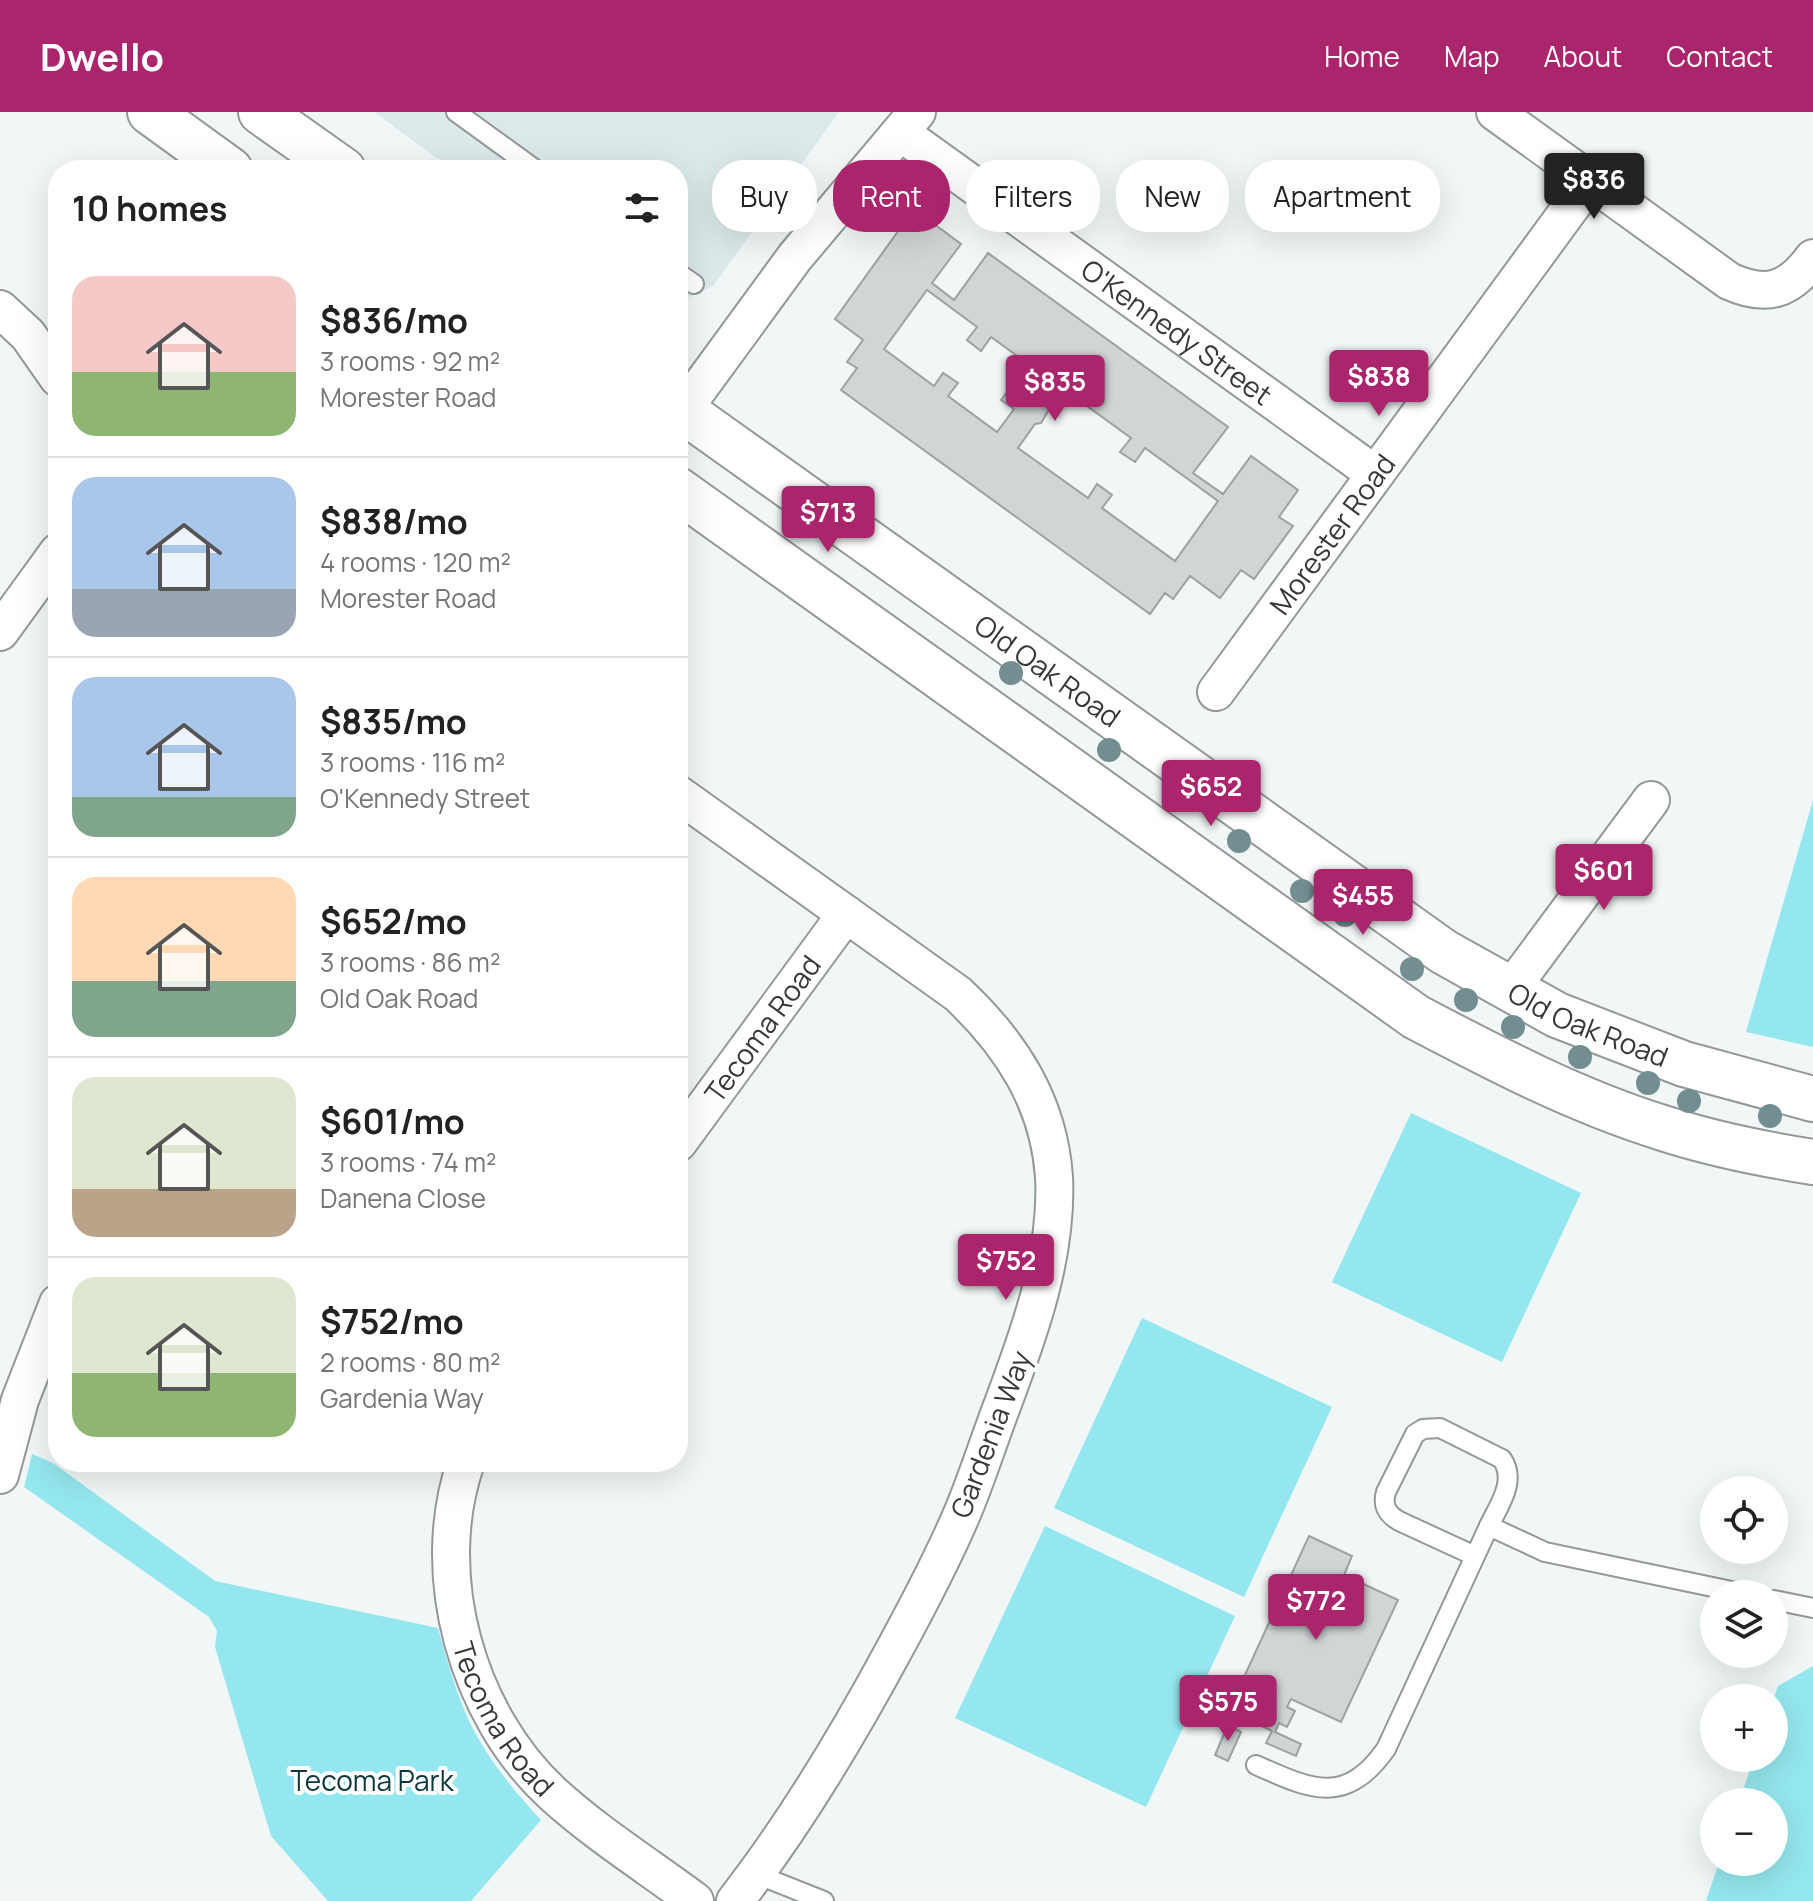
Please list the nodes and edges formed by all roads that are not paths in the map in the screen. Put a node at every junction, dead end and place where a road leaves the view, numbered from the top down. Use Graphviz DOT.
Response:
graph roads {
  1 [pos="150,112"];
  2 [pos="261,112"];
  3 [pos="456,112"];
  4 [pos="1495,112"];
  5 [pos="905,120"];
  6 [pos="216,160"];
  7 [pos="329,160"];
  8 [pos="522,160"];
  9 [pos="1590,181"];
  10 [pos="1813,258"];
  11 [pos="688,280"];
  12 [pos="694,284"];
  13 [pos="0,309"];
  14 [pos="48,364"];
  15 [pos="688,400"];
  16 [pos="688,417"];
  17 [pos="1375,474"];
  18 [pos="688,497"];
  19 [pos="48,566"];
  20 [pos="0,632"];
  21 [pos="1216,692"];
  22 [pos="1651,800"];
  23 [pos="688,801"];
  24 [pos="846,914"];
  25 [pos="1510,990"];
  26 [pos="1813,1099"];
  27 [pos="688,1129"];
  28 [pos="1813,1162"];
  29 [pos="48,1322"];
  30 [pos="10,1393"];
  31 [pos="464,1472"];
  32 [pos="0,1475"];
  33 [pos="1489,1526"];
  34 [pos="1475,1556"];
  35 [pos="1700,1584"];
  36 [pos="1788,1603"];
  37 [pos="1813,1608"];
  38 [pos="1256,1765"];
  39 [pos="745,1888"];
  40 [pos="695,1901"];
  41 [pos="824,1901"];
  1 -- 6 [label="main road"];
  2 -- 7 [label="main road"];
  3 -- 8 [label="lane"];
  4 -- 9 [label="street"];
  5 -- 15 [label="street"];
  5 -- 17 [label="street, O'Kennedy Street"];
  9 -- 10 [label="street"];
  9 -- 17 [label="street, Morester Road"];
  11 -- 12 [label="lane"];
  13 -- 14 [label="street"];
  16 -- 25 [label="main road, Old Oak Road"];
  17 -- 21 [label="street, Morester Road"];
  18 -- 28 [label="main road"];
  19 -- 20 [label="street"];
  22 -- 25 [label="street"];
  23 -- 24 [label="street, Gardenia Way"];
  24 -- 27 [label="street, Tecoma Road"];
  24 -- 39 [label="street, Gardenia Way"];
  25 -- 26 [label="main road, Old Oak Road"];
  29 -- 30 [label="street"];
  30 -- 32 [label="street"];
  31 -- 40 [label="street, Tecoma Road"];
  33 -- 34 [label="lane"];
  33 -- 34 [label="lane"];
  33 -- 35 [label="lane"];
  34 -- 38 [label="lane"];
  36 -- 37 [label="lane"];
  39 -- 41 [label="lane"];
}
